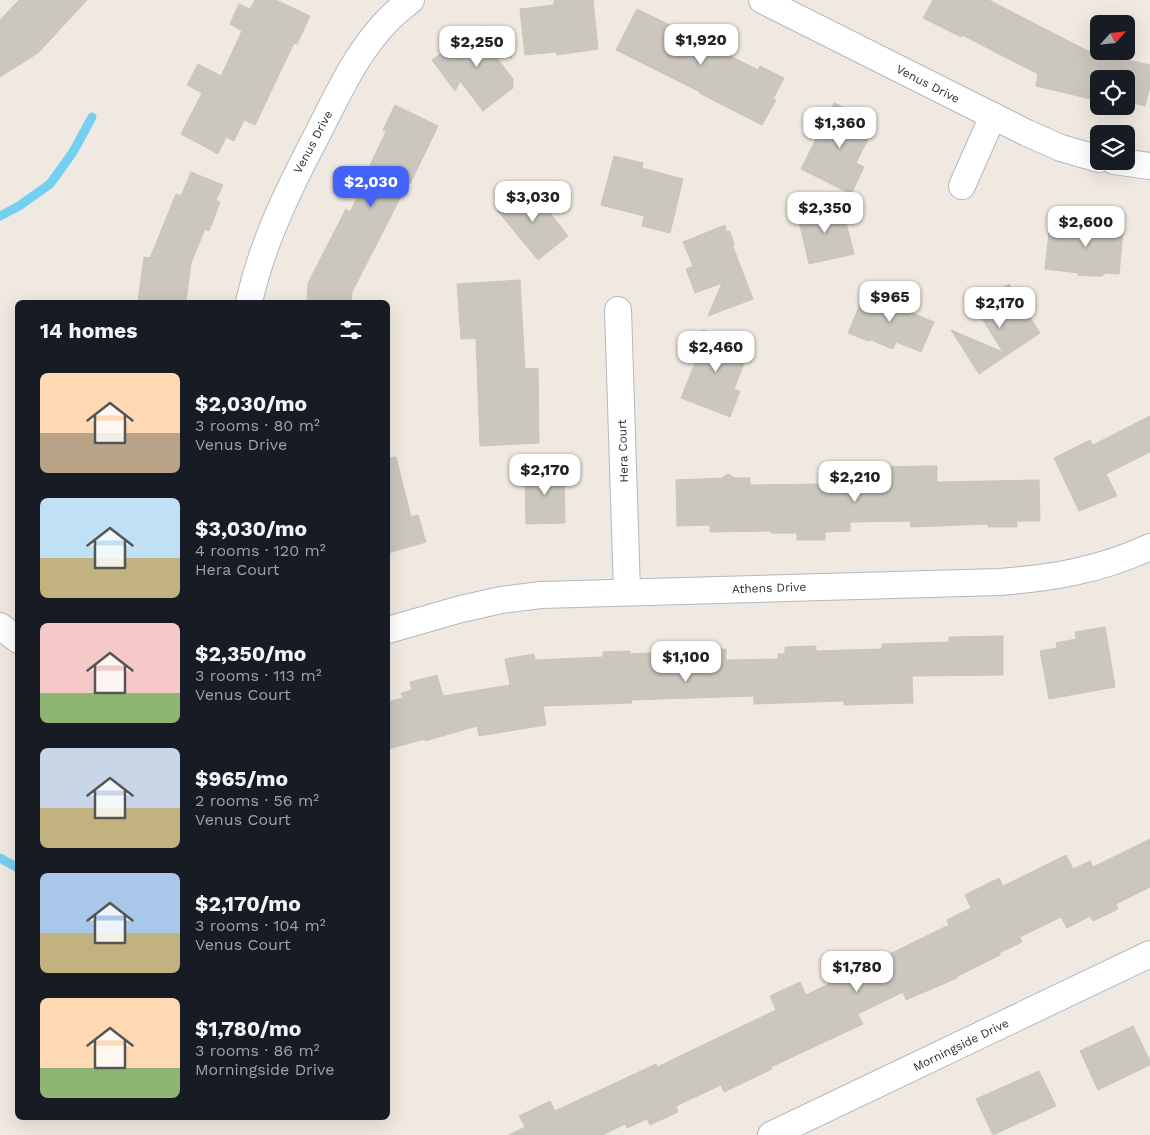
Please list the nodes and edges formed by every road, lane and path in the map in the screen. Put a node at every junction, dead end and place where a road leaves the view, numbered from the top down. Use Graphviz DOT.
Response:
graph roads {
  1 [pos="411,0"];
  2 [pos="762,0"];
  3 [pos="993,116"];
  4 [pos="1090,156"];
  5 [pos="1135,164"];
  6 [pos="1150,166"];
  7 [pos="962,186"];
  8 [pos="249,300"];
  9 [pos="618,310"];
  10 [pos="1150,547"];
  11 [pos="627,592"];
  12 [pos="0,626"];
  13 [pos="390,629"];
  14 [pos="15,638"];
  15 [pos="1150,954"];
  16 [pos="772,1135"];
  1 -- 8 [label="street, Venus Drive"];
  2 -- 3 [label="street, Venus Drive"];
  3 -- 4 [label="street, Venus Drive"];
  3 -- 7 [label="street"];
  5 -- 6 [label="street"];
  9 -- 11 [label="street, Hera Court"];
  10 -- 11 [label="street, Athens Drive"];
  11 -- 13 [label="street, Athens Drive"];
  12 -- 14 [label="street"];
  15 -- 16 [label="street, Morningside Drive"];
}
